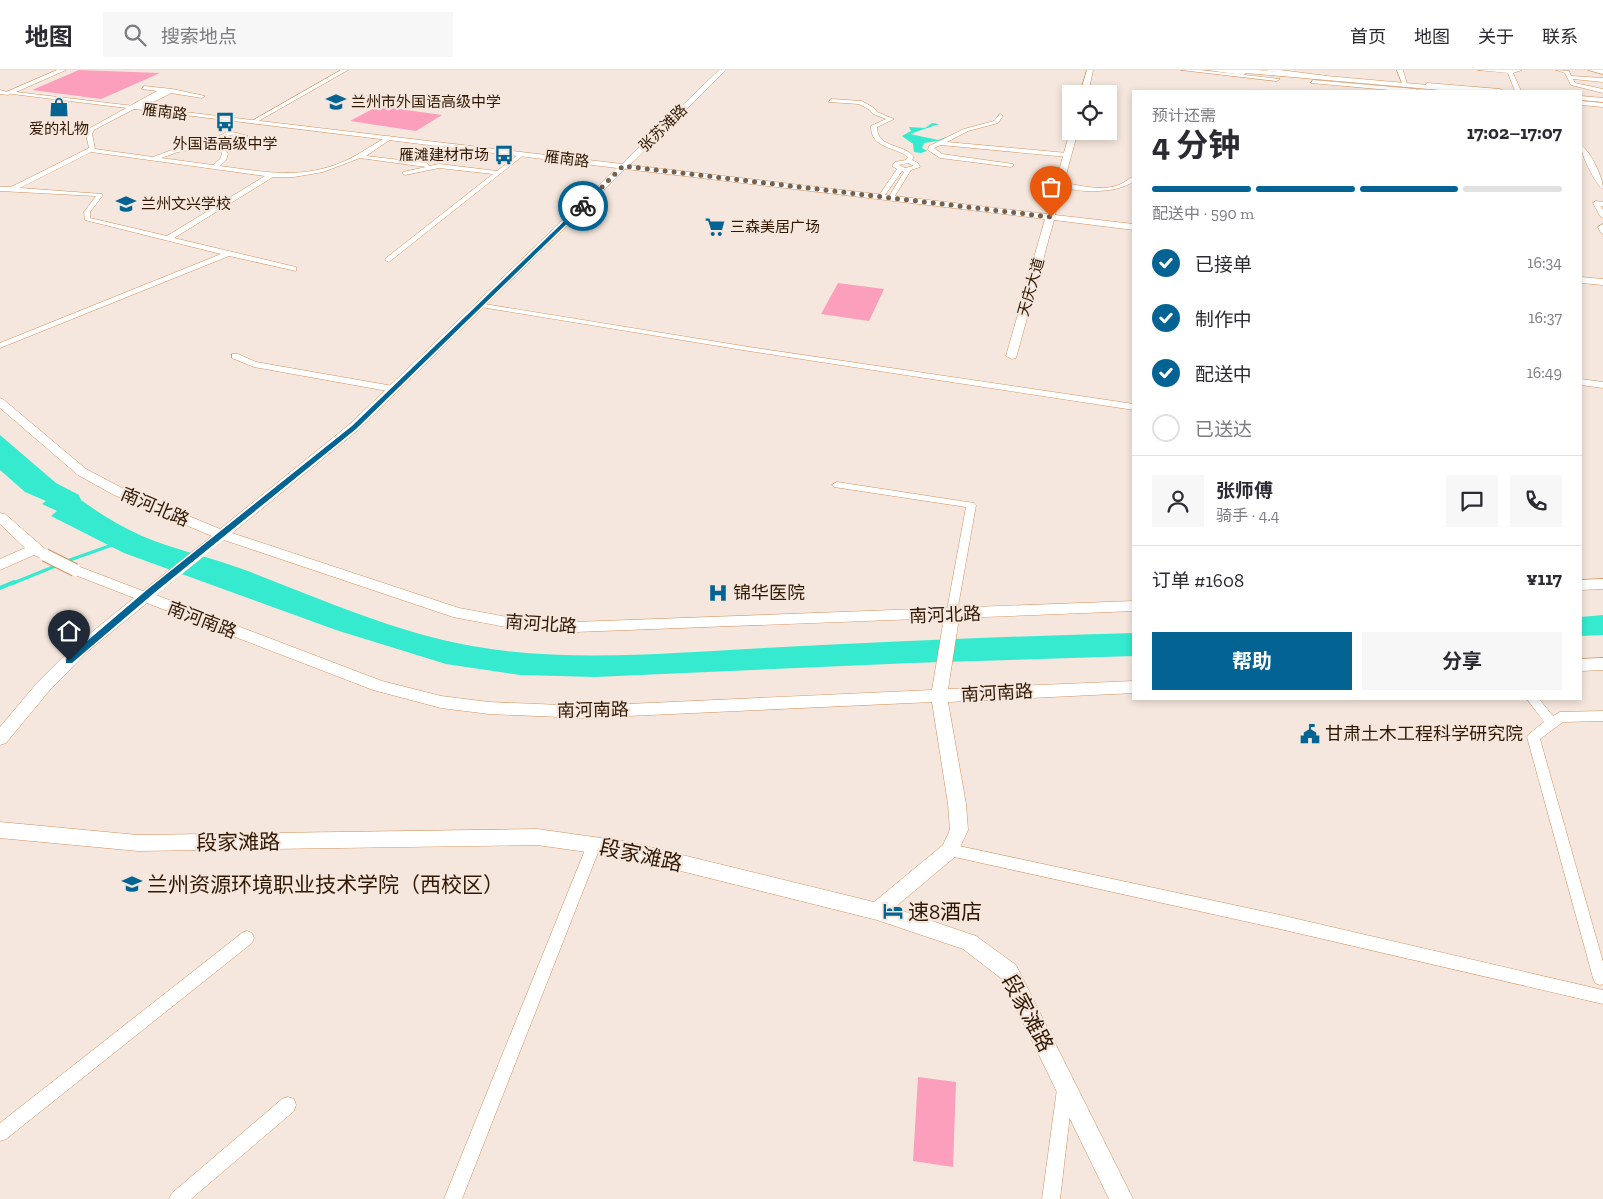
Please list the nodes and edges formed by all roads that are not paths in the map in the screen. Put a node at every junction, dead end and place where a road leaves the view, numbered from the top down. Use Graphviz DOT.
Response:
graph roads {
  1 [pos="63,70"];
  2 [pos="345,70"];
  3 [pos="723,70"];
  4 [pos="1090,70"];
  5 [pos="1184,70"];
  6 [pos="1210,70"];
  7 [pos="1234,70"];
  8 [pos="1265,70"];
  9 [pos="1400,70"];
  10 [pos="1481,70"];
  11 [pos="1519,70"];
  12 [pos="1559,70"];
  13 [pos="1591,70"];
  14 [pos="1510,72"];
  15 [pos="1603,72"];
  16 [pos="1570,77"];
  17 [pos="1603,80"];
  18 [pos="1323,81"];
  19 [pos="1400,83"];
  20 [pos="1086,85"];
  21 [pos="144,88"];
  22 [pos="163,90"];
  23 [pos="1325,90"];
  24 [pos="1407,90"];
  25 [pos="1434,90"];
  26 [pos="1464,90"];
  27 [pos="1488,90"];
  28 [pos="1518,90"];
  29 [pos="1603,91"];
  30 [pos="172,92"];
  31 [pos="3,94"];
  32 [pos="202,96"];
  33 [pos="831,101"];
  34 [pos="1582,101"];
  35 [pos="1603,102"];
  36 [pos="132,108"];
  37 [pos="1000,116"];
  38 [pos="256,122"];
  39 [pos="236,134"];
  40 [pos="389,138"];
  41 [pos="1071,140"];
  42 [pos="940,143"];
  43 [pos="1582,148"];
  44 [pos="90,150"];
  45 [pos="522,154"];
  46 [pos="1067,155"];
  47 [pos="362,157"];
  48 [pos="153,159"];
  49 [pos="908,161"];
  50 [pos="1011,165"];
  51 [pos="439,166"];
  52 [pos="623,166"];
  53 [pos="215,167"];
  54 [pos="900,169"];
  55 [pos="908,170"];
  56 [pos="404,173"];
  57 [pos="498,173"];
  58 [pos="272,175"];
  59 [pos="1132,180"];
  60 [pos="1060,184"];
  61 [pos="1603,187"];
  62 [pos="0,188"];
  63 [pos="12,189"];
  64 [pos="886,197"];
  65 [pos="1603,204"];
  66 [pos="1603,216"];
  67 [pos="1051,217"];
  68 [pos="1603,226"];
  69 [pos="1132,227"];
  70 [pos="1603,232"];
  71 [pos="168,239"];
  72 [pos="227,254"];
  73 [pos="389,260"];
  74 [pos="293,269"];
  75 [pos="1582,280"];
  76 [pos="1603,282"];
  77 [pos="481,305"];
  78 [pos="0,346"];
  79 [pos="235,356"];
  80 [pos="1012,356"];
  81 [pos="1582,382"];
  82 [pos="1603,385"];
  83 [pos="393,389"];
  84 [pos="0,402"];
  85 [pos="1132,407"];
  86 [pos="836,485"];
  87 [pos="0,517"];
  88 [pos="220,534"];
  89 [pos="40,552"];
  90 [pos="0,565"];
  91 [pos="1603,584"];
  92 [pos="1582,585"];
  93 [pos="143,598"];
  94 [pos="1132,606"];
  95 [pos="950,621"];
  96 [pos="1603,664"];
  97 [pos="1582,665"];
  98 [pos="1132,687"];
  99 [pos="940,696"];
  100 [pos="1534,700"];
  101 [pos="1603,716"];
  102 [pos="1551,723"];
  103 [pos="0,738"];
  104 [pos="0,830"];
  105 [pos="594,845"];
  106 [pos="950,850"];
  107 [pos="877,911"];
  108 [pos="248,938"];
  109 [pos="1600,978"];
  110 [pos="1603,997"];
  111 [pos="1066,1087"];
  112 [pos="288,1105"];
  113 [pos="0,1133"];
  114 [pos="178,1199"];
  115 [pos="453,1199"];
  116 [pos="1051,1199"];
  117 [pos="1121,1199"];
  1 -- 31 [label="street"];
  2 -- 38 [label="street"];
  3 -- 52 [label="street, 张苏滩路"];
  4 -- 20 [label="street"];
  5 -- 18 [label="street"];
  6 -- 18 [label="street"];
  7 -- 18 [label="street"];
  8 -- 19 [label="street"];
  9 -- 19 [label="street"];
  10 -- 14 [label="street"];
  11 -- 14 [label="street"];
  12 -- 16 [label="street"];
  13 -- 15 [label="street"];
  14 -- 28 [label="street"];
  16 -- 17 [label="street"];
  16 -- 29 [label="street"];
  18 -- 19 [label="street"];
  18 -- 23 [label="street"];
  18 -- 24 [label="street"];
  18 -- 25 [label="street"];
  19 -- 26 [label="street"];
  19 -- 27 [label="street"];
  21 -- 22 [label="street"];
  22 -- 30 [label="street"];
  22 -- 36 [label="street"];
  30 -- 32 [label="street"];
  30 -- 36 [label="street"];
  31 -- 36 [label="street, 雁南路"];
  33 -- 49 [label="street"];
  34 -- 35 [label="street"];
  36 -- 38 [label="street, 雁南路"];
  36 -- 44 [label="street"];
  37 -- 42 [label="street"];
  38 -- 39 [label="street"];
  38 -- 40 [label="street, 雁南路"];
  39 -- 48 [label="street"];
  39 -- 53 [label="street"];
  40 -- 45 [label="street, 雁南路"];
  40 -- 47 [label="street"];
  41 -- 46 [label="street, 天庆大道"];
  42 -- 46 [label="street"];
  42 -- 50 [label="street"];
  43 -- 61 [label="street"];
  44 -- 48 [label="street"];
  44 -- 63 [label="street"];
  45 -- 52 [label="street, 雁南路"];
  45 -- 57 [label="street"];
  46 -- 60 [label="street, 天庆大道"];
  47 -- 51 [label="street"];
  47 -- 58 [label="street"];
  48 -- 53 [label="street"];
  49 -- 54 [label="street"];
  49 -- 55 [label="street"];
  51 -- 56 [label="street"];
  51 -- 57 [label="street"];
  52 -- 64 [label="street, 雁南路"];
  52 -- 77 [label="street, 张苏滩路"];
  53 -- 58 [label="street"];
  54 -- 55 [label="street"];
  54 -- 64 [label="street"];
  55 -- 64 [label="street"];
  57 -- 73 [label="street"];
  58 -- 71 [label="street"];
  59 -- 60 [label="street"];
  60 -- 67 [label="street, 天庆大道"];
  62 -- 63 [label="street"];
  63 -- 71 [label="street"];
  64 -- 67 [label="street, 雁南路"];
  65 -- 66 [label="street"];
  67 -- 69 [label="street, 雁南路"];
  67 -- 80 [label="street, 天庆大道"];
  68 -- 70 [label="street"];
  71 -- 72 [label="street"];
  72 -- 74 [label="street"];
  72 -- 78 [label="street"];
  75 -- 76 [label="street"];
  77 -- 83 [label="street, 张苏滩路"];
  77 -- 85 [label="street"];
  79 -- 83 [label="street"];
  81 -- 82 [label="street"];
  83 -- 88 [label="street, 张苏滩路"];
  84 -- 88 [label="street, 南河北路"];
  86 -- 95 [label="street"];
  87 -- 89 [label="street"];
  88 -- 93 [label="street, 张苏滩路"];
  88 -- 95 [label="street, 南河北路"];
  89 -- 90 [label="street"];
  89 -- 93 [label="street, 南河南路, bridge"];
  91 -- 92 [label="street"];
  93 -- 99 [label="street, 南河南路"];
  93 -- 103 [label="street"];
  94 -- 95 [label="street, 南河北路"];
  95 -- 99 [label="street"];
  96 -- 97 [label="street"];
  98 -- 99 [label="street, 南河南路"];
  99 -- 106 [label="street"];
  100 -- 102 [label="street"];
  101 -- 102 [label="street"];
  102 -- 109 [label="street"];
  104 -- 105 [label="street, 段家滩路"];
  105 -- 107 [label="street, 段家滩路"];
  105 -- 115 [label="street"];
  106 -- 107 [label="street"];
  106 -- 110 [label="street"];
  107 -- 111 [label="street, 段家滩路"];
  108 -- 113 [label="street"];
  111 -- 116 [label="street"];
  111 -- 117 [label="street, 段家滩路"];
  112 -- 114 [label="street"];
}
